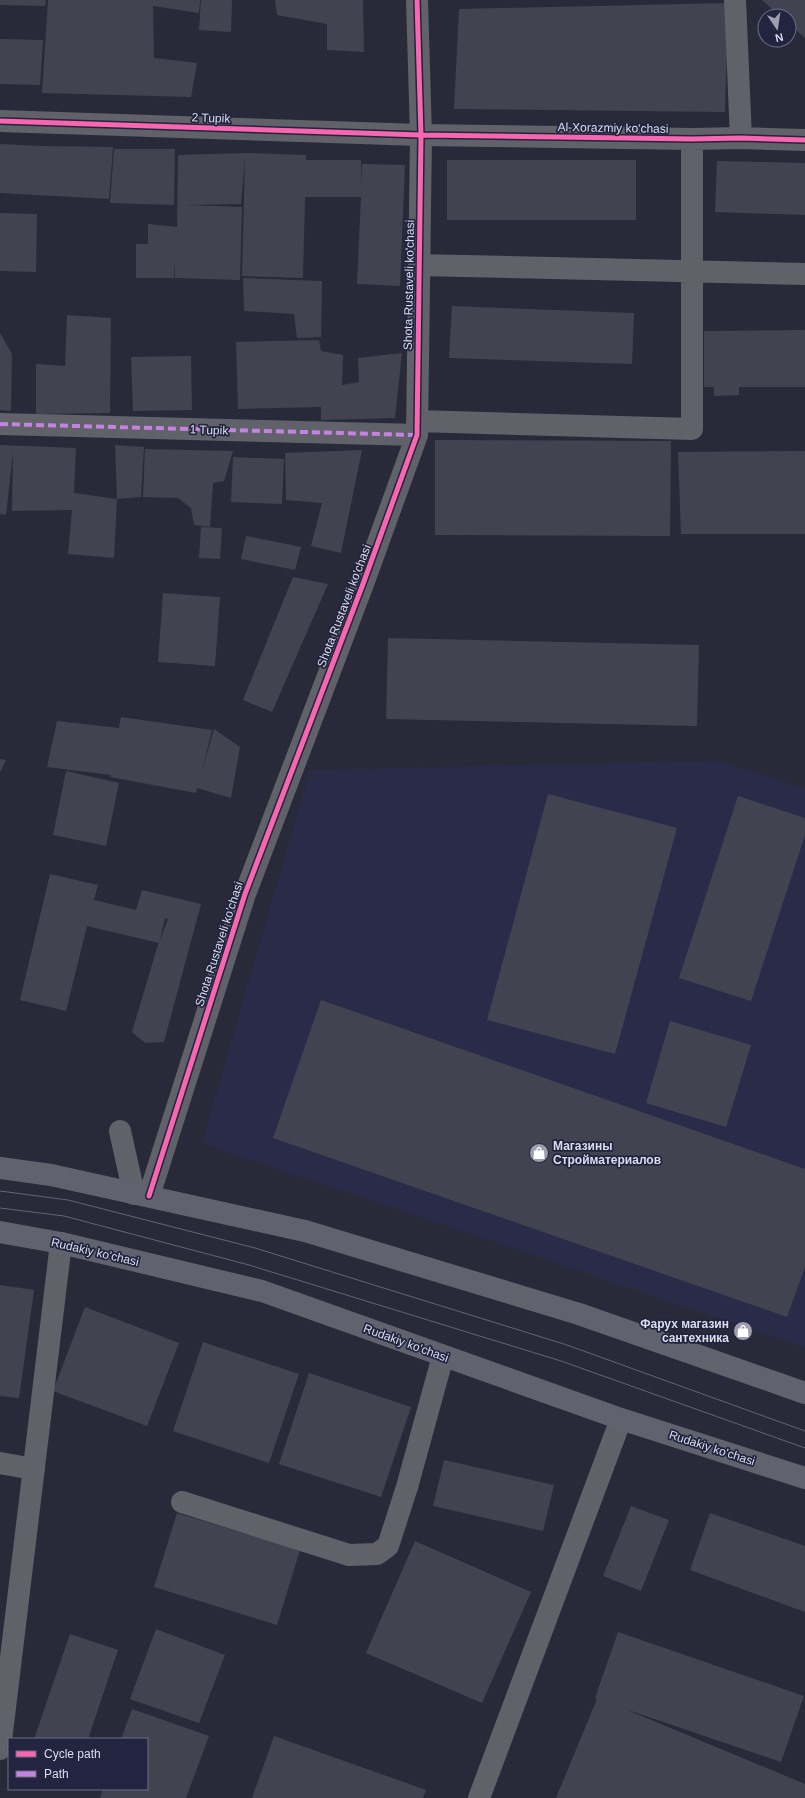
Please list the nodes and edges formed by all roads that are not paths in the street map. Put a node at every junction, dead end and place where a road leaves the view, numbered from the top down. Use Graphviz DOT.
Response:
graph roads {
  1 [pos="417,0"];
  2 [pos="735,0"];
  3 [pos="0,121"];
  4 [pos="421,135"];
  5 [pos="741,138"];
  6 [pos="692,139"];
  7 [pos="805,140"];
  8 [pos="419,265"];
  9 [pos="692,270"];
  10 [pos="805,274"];
  11 [pos="0,424"];
  12 [pos="417,428"];
  13 [pos="120,1131"];
  14 [pos="0,1168"];
  15 [pos="142,1195"];
  16 [pos="0,1232"];
  17 [pos="61,1243"];
  18 [pos="443,1356"];
  19 [pos="805,1394"];
  20 [pos="621,1419"];
  21 [pos="0,1463"];
  22 [pos="34,1469"];
  23 [pos="805,1478"];
  24 [pos="182,1502"];
  25 [pos="0,1749"];
  26 [pos="479,1798"];
  1 -- 4 [label="street, Shota Rustaveli ko'chasi"];
  2 -- 5 [label="street"];
  3 -- 4 [label="street, 2 Tupik"];
  4 -- 6 [label="street, Al-Xorazmiy ko'chasi"];
  4 -- 8 [label="street, Shota Rustaveli ko'chasi"];
  5 -- 6 [label="street, Al-Xorazmiy ko'chasi"];
  5 -- 7 [label="street, Al-Xorazmiy ko'chasi"];
  6 -- 9 [label="street"];
  8 -- 9 [label="street"];
  8 -- 12 [label="street, Shota Rustaveli ko'chasi"];
  9 -- 10 [label="street"];
  9 -- 12 [label="street, 1 Tupik"];
  11 -- 12 [label="street, 1 Tupik"];
  12 -- 15 [label="street, Shota Rustaveli ko'chasi"];
  13 -- 15 [label="street"];
  14 -- 15 [label="main road"];
  15 -- 19 [label="main road"];
  16 -- 17 [label="main road, Rudakiy ko'chasi"];
  17 -- 18 [label="main road, Rudakiy ko'chasi"];
  17 -- 22 [label="street"];
  18 -- 20 [label="main road, Rudakiy ko'chasi"];
  18 -- 24 [label="street"];
  20 -- 23 [label="main road, Rudakiy ko'chasi"];
  20 -- 26 [label="street"];
  21 -- 22 [label="street"];
  22 -- 25 [label="street"];
}
